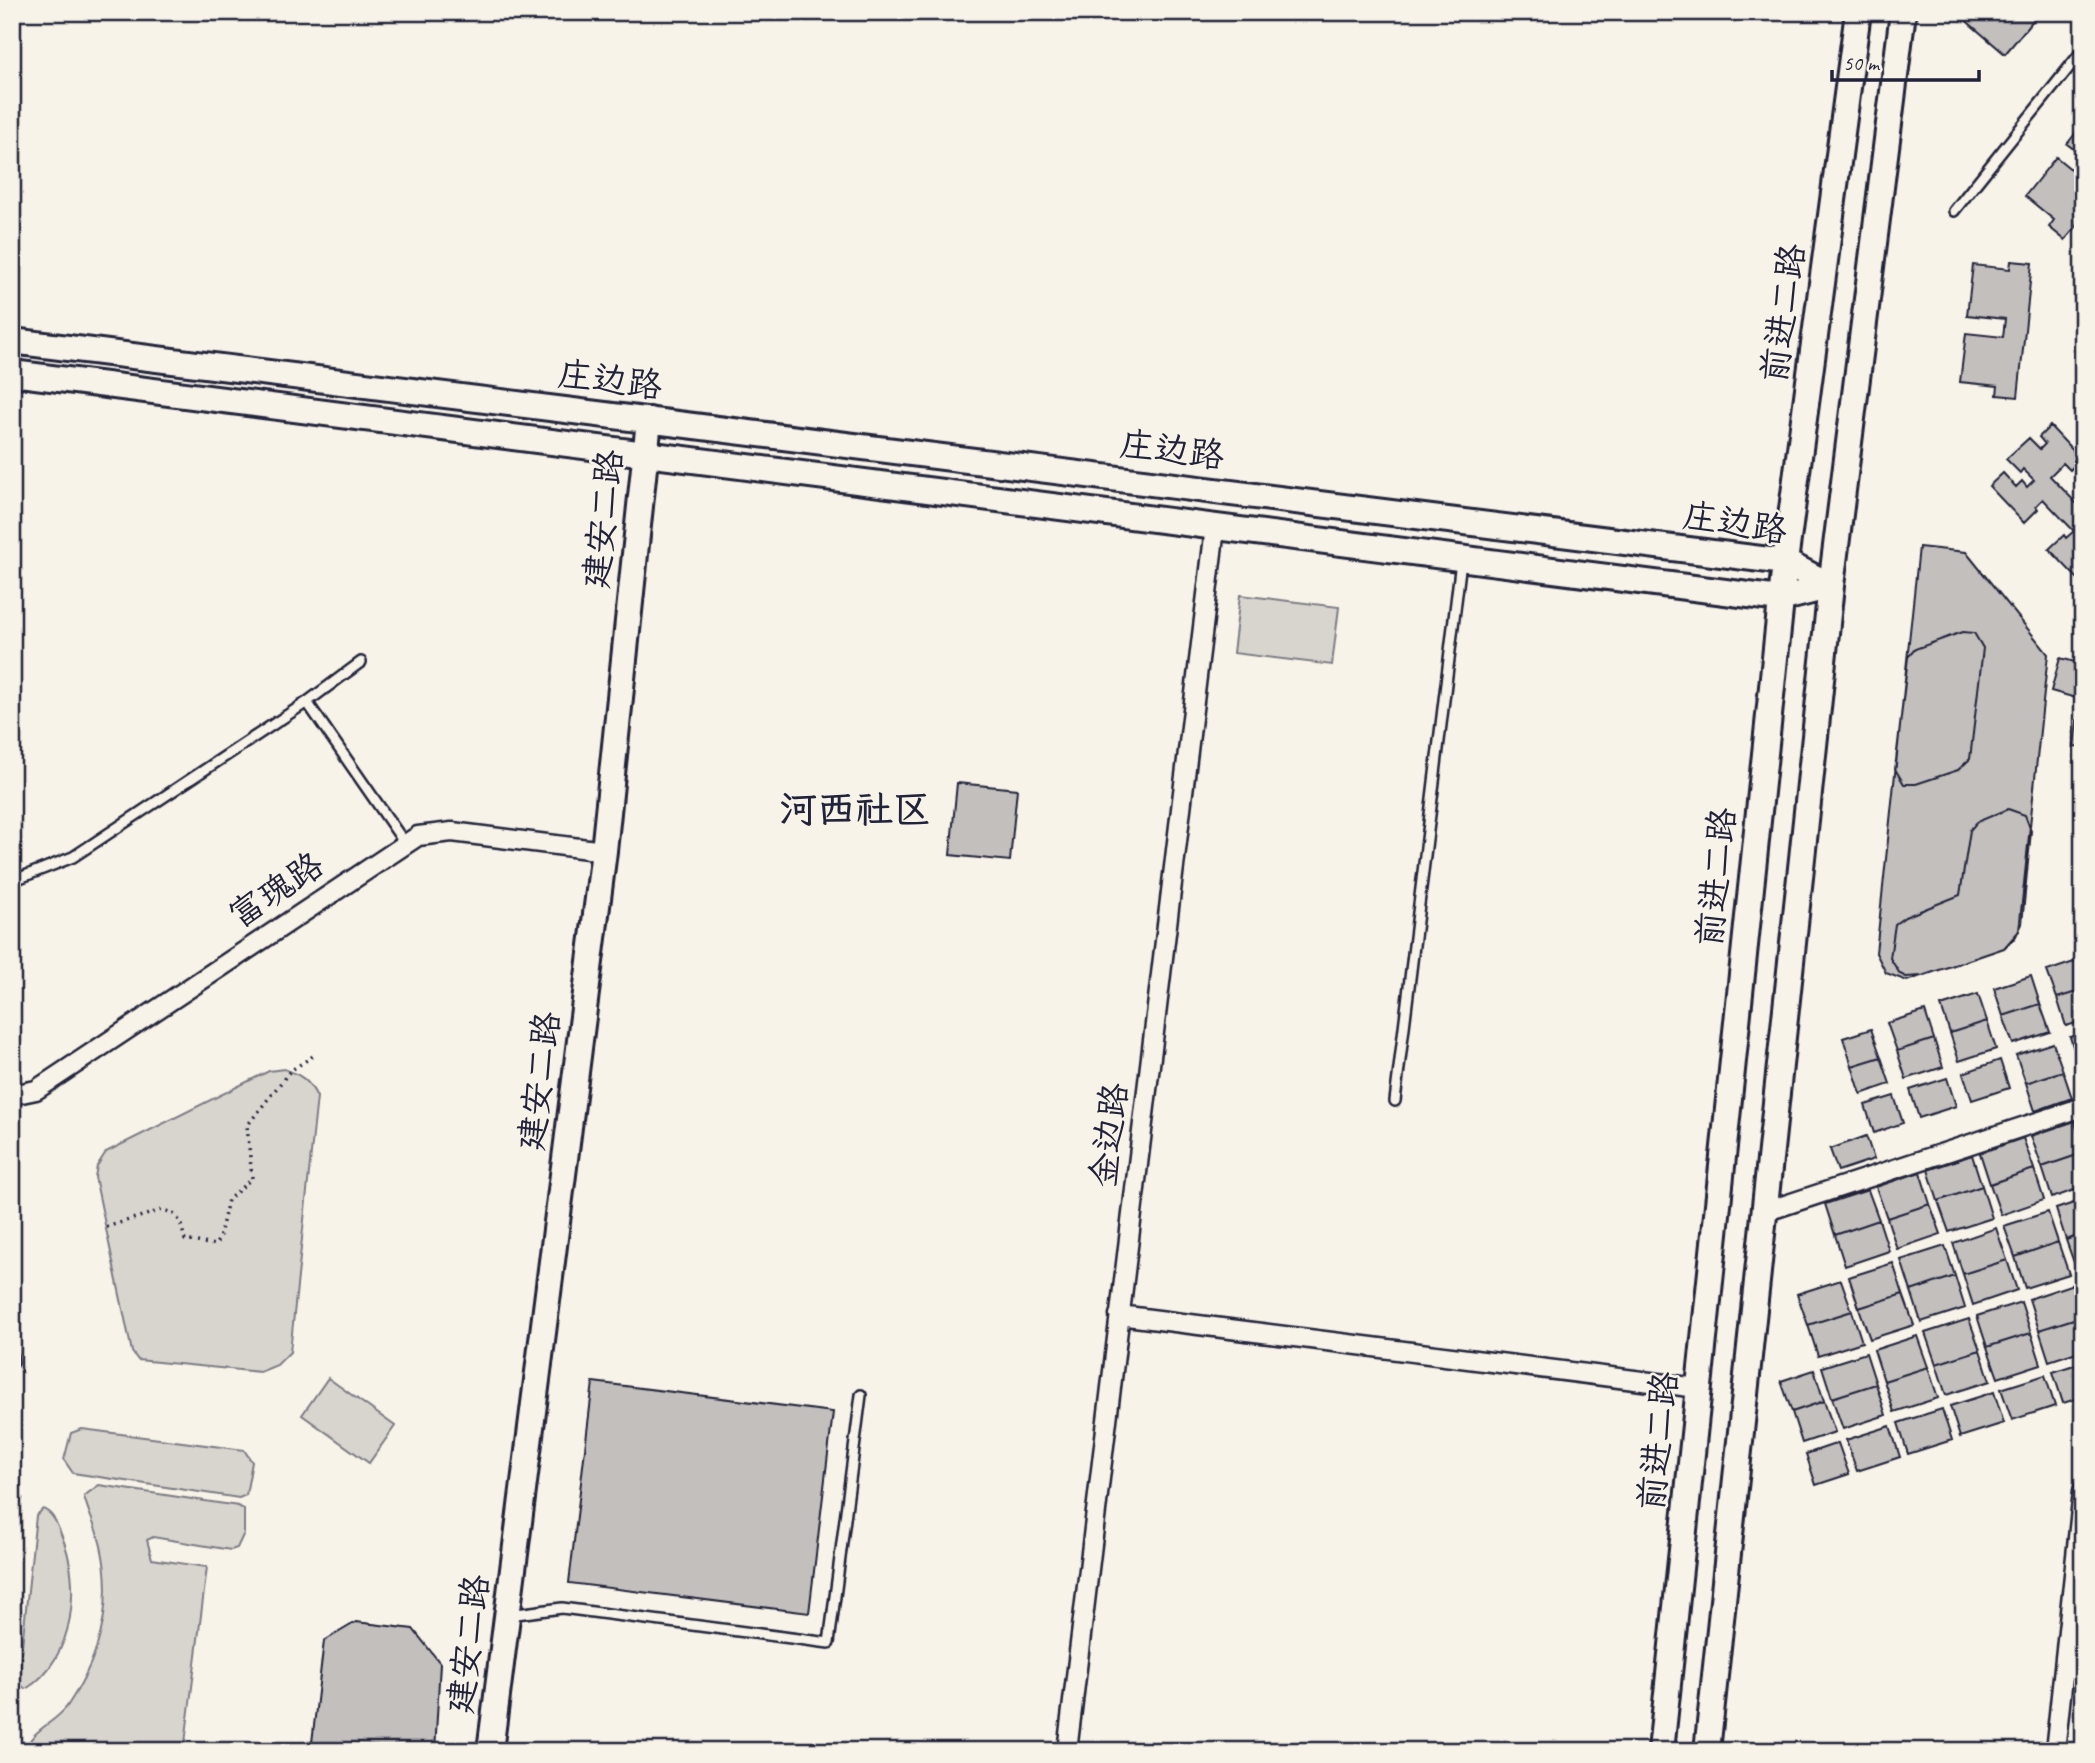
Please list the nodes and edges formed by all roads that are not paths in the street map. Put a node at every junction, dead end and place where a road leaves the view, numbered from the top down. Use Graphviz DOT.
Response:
graph roads {
  1 [pos="1858,12"];
  2 [pos="1903,12"];
  3 [pos="2083,50"];
  4 [pos="1954,211"];
  5 [pos="12,341"];
  6 [pos="12,373"];
  7 [pos="649,420"];
  8 [pos="645,456"];
  9 [pos="1215,528"];
  10 [pos="1461,559"];
  11 [pos="1784,562"];
  12 [pos="1831,586"];
  13 [pos="1780,599"];
  14 [pos="361,662"];
  15 [pos="307,702"];
  16 [pos="404,842"];
  17 [pos="604,851"];
  18 [pos="12,881"];
  19 [pos="12,1095"];
  20 [pos="1395,1101"];
  21 [pos="2083,1107"];
  22 [pos="1764,1212"];
  23 [pos="1119,1315"];
  24 [pos="12,1348"];
  25 [pos="13,1363"];
  26 [pos="1698,1388"];
  27 [pos="861,1395"];
  28 [pos="2083,1491"];
  29 [pos="507,1615"];
  30 [pos="490,1751"];
  31 [pos="1066,1751"];
  32 [pos="1661,1751"];
  33 [pos="1707,1751"];
  34 [pos="2055,1751"];
  1 -- 11 [label="main road, 前进二路"];
  2 -- 12 [label="main road"];
  3 -- 4 [label="lane"];
  5 -- 7 [label="main road, 庄边路"];
  6 -- 8 [label="main road, 庄边路"];
  7 -- 8 [label="main road, 建安二路"];
  7 -- 11 [label="main road, 庄边路"];
  8 -- 9 [label="main road, 庄边路"];
  8 -- 17 [label="main road, 建安二路"];
  9 -- 10 [label="main road, 庄边路"];
  9 -- 23 [label="street, 金边路"];
  10 -- 13 [label="main road, 庄边路"];
  10 -- 20 [label="lane"];
  11 -- 12 [label="main road, 庄边路"];
  11 -- 13 [label="main road, 前进二路"];
  12 -- 13 [label="main road, 庄边路"];
  12 -- 22 [label="main road"];
  13 -- 26 [label="main road, 前进二路"];
  14 -- 15 [label="lane"];
  15 -- 16 [label="lane"];
  15 -- 18 [label="lane"];
  16 -- 17 [label="street, 富瑰路"];
  16 -- 19 [label="street, 富瑰路"];
  17 -- 29 [label="main road, 建安二路"];
  21 -- 22 [label="street"];
  22 -- 33 [label="main road"];
  23 -- 26 [label="street"];
  23 -- 31 [label="street, 金边路"];
  24 -- 25 [label="lane"];
  26 -- 32 [label="main road, 前进二路"];
  27 -- 29 [label="lane"];
  28 -- 34 [label="street"];
  29 -- 30 [label="main road, 建安二路"];
}
